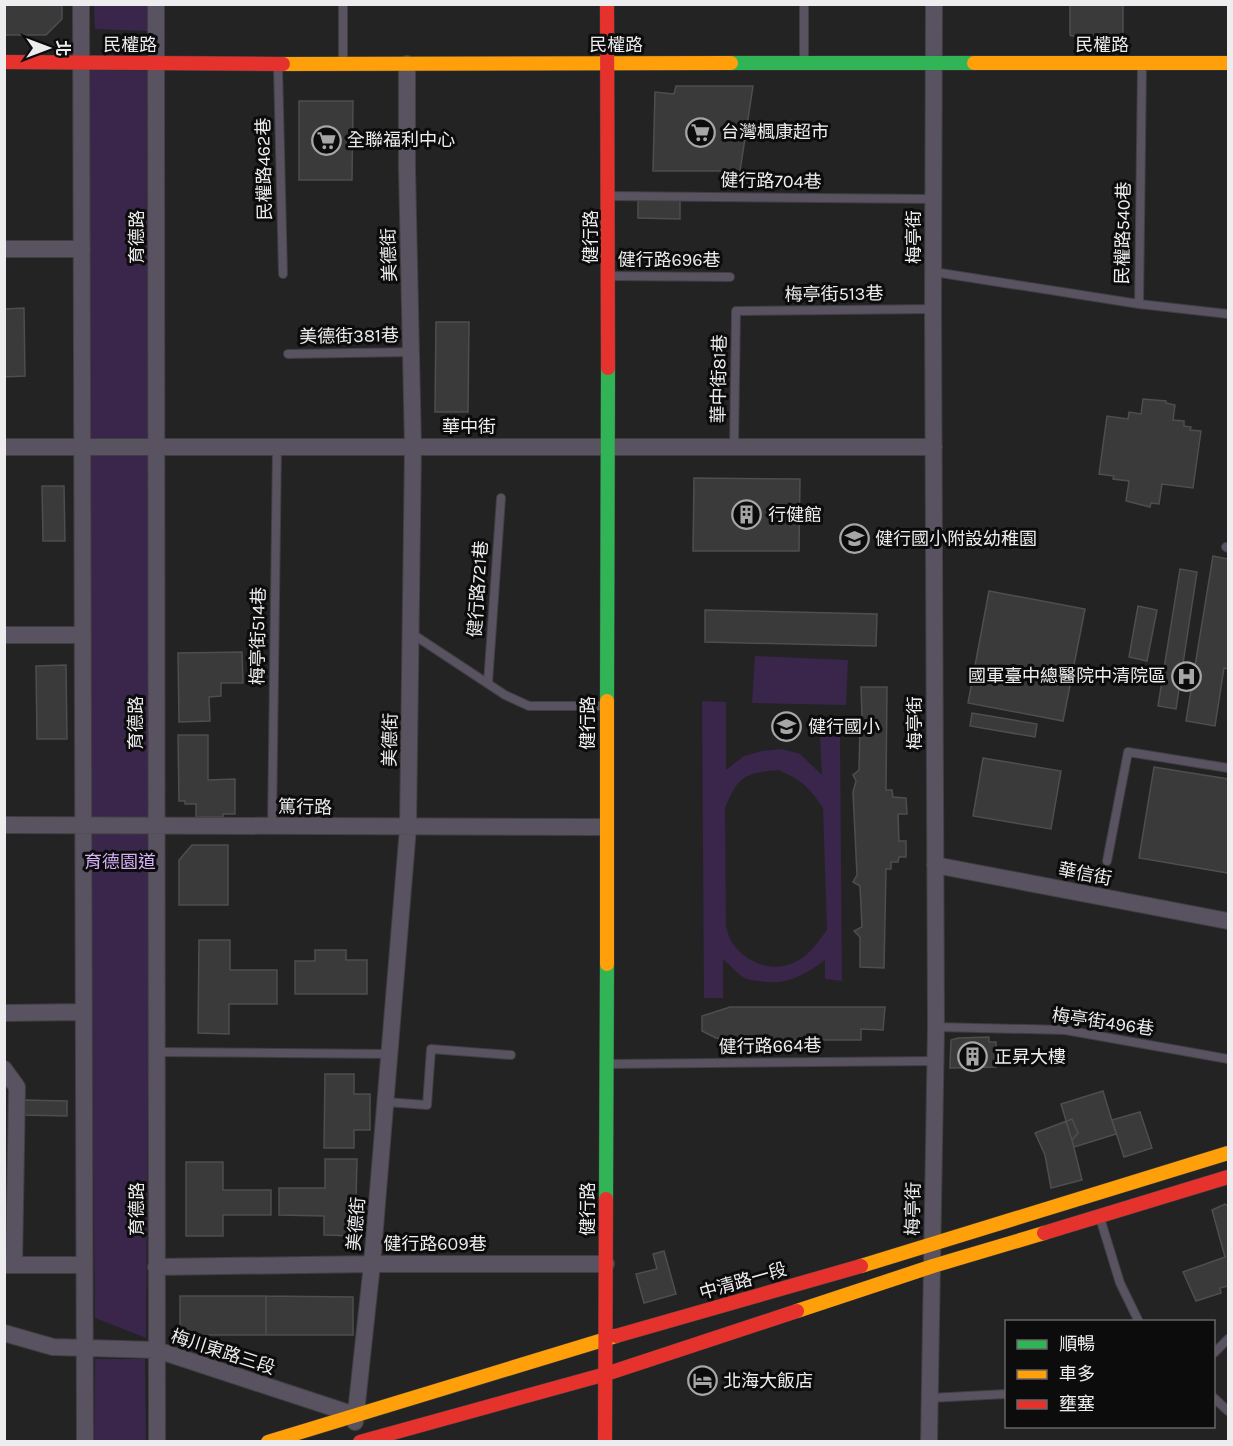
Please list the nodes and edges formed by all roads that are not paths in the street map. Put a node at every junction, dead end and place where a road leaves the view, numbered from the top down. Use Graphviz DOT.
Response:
graph roads {
  1 [pos="81,4"];
  2 [pos="156,4"];
  3 [pos="343,4"];
  4 [pos="607,4"];
  5 [pos="804,4"];
  6 [pos="934,4"];
  7 [pos="4,62"];
  8 [pos="82,63"];
  9 [pos="158,63"];
  10 [pos="278,63"];
  11 [pos="343,63"];
  12 [pos="407,63"];
  13 [pos="607,63"];
  14 [pos="804,63"];
  15 [pos="934,63"];
  16 [pos="1142,63"];
  17 [pos="1228,63"];
  18 [pos="609,196"];
  19 [pos="933,199"];
  20 [pos="4,249"];
  21 [pos="82,249"];
  22 [pos="934,272"];
  23 [pos="283,274"];
  24 [pos="609,276"];
  25 [pos="730,277"];
  26 [pos="1139,304"];
  27 [pos="933,309"];
  28 [pos="736,311"];
  29 [pos="1228,314"];
  30 [pos="411,352"];
  31 [pos="288,354"];
  32 [pos="4,447"];
  33 [pos="83,447"];
  34 [pos="155,447"];
  35 [pos="277,447"];
  36 [pos="413,447"];
  37 [pos="608,447"];
  38 [pos="734,447"];
  39 [pos="934,447"];
  40 [pos="501,498"];
  41 [pos="410,633"];
  42 [pos="4,635"];
  43 [pos="83,635"];
  44 [pos="488,683"];
  45 [pos="606,706"];
  46 [pos="1228,768"];
  47 [pos="156,824"];
  48 [pos="4,825"];
  49 [pos="84,825"];
  50 [pos="272,826"];
  51 [pos="606,826"];
  52 [pos="408,828"];
  53 [pos="1107,861"];
  54 [pos="935,865"];
  55 [pos="1228,921"];
  56 [pos="84,1012"];
  57 [pos="4,1013"];
  58 [pos="936,1027"];
  59 [pos="155,1052"];
  60 [pos="390,1054"];
  61 [pos="511,1055"];
  62 [pos="1228,1059"];
  63 [pos="935,1061"];
  64 [pos="606,1064"];
  65 [pos="4,1069"];
  66 [pos="386,1102"];
  67 [pos="10,1120"];
  68 [pos="1228,1154"];
  69 [pos="1228,1177"];
  70 [pos="1099,1214"];
  71 [pos="932,1245"];
  72 [pos="372,1264"];
  73 [pos="606,1264"];
  74 [pos="9,1265"];
  75 [pos="84,1265"];
  76 [pos="933,1266"];
  77 [pos="156,1267"];
  78 [pos="1138,1320"];
  79 [pos="4,1333"];
  80 [pos="607,1339"];
  81 [pos="1228,1339"];
  82 [pos="84,1348"];
  83 [pos="157,1350"];
  84 [pos="1215,1352"];
  85 [pos="606,1374"];
  86 [pos="1005,1394"];
  87 [pos="930,1398"];
  88 [pos="1215,1399"];
  89 [pos="1228,1411"];
  90 [pos="356,1415"];
  91 [pos="85,1442"];
  92 [pos="157,1442"];
  93 [pos="268,1442"];
  94 [pos="354,1442"];
  95 [pos="360,1442"];
  96 [pos="605,1442"];
  97 [pos="929,1442"];
  1 -- 8 [label="street"];
  2 -- 9 [label="street, 育德路"];
  3 -- 11 [label="lane"];
  4 -- 13 [label="street, 健行路"];
  5 -- 14 [label="lane"];
  6 -- 15 [label="street, 梅亭街"];
  7 -- 8 [label="street, 民權路"];
  8 -- 9 [label="street, 民權路"];
  8 -- 21 [label="street"];
  9 -- 10 [label="street, 民權路"];
  9 -- 34 [label="street, 育德路"];
  10 -- 11 [label="street, 民權路"];
  10 -- 23 [label="lane, 民權路462巷"];
  11 -- 12 [label="street, 民權路"];
  12 -- 13 [label="street, 民權路"];
  12 -- 30 [label="street, 美德街"];
  13 -- 14 [label="street, 民權路"];
  13 -- 18 [label="street, 健行路"];
  14 -- 15 [label="street, 民權路"];
  15 -- 16 [label="street, 民權路"];
  15 -- 19 [label="street, 梅亭街"];
  16 -- 17 [label="street, 民權路"];
  16 -- 26 [label="lane, 民權路540巷"];
  18 -- 19 [label="lane, 健行路704巷"];
  18 -- 24 [label="street, 健行路"];
  19 -- 22 [label="street, 梅亭街"];
  20 -- 21 [label="street"];
  21 -- 33 [label="street"];
  22 -- 26 [label="lane, 民權路540巷"];
  22 -- 27 [label="street, 梅亭街"];
  24 -- 25 [label="lane, 健行路696巷"];
  24 -- 37 [label="street, 健行路"];
  26 -- 29 [label="lane"];
  27 -- 28 [label="lane, 梅亭街513巷"];
  27 -- 39 [label="street, 梅亭街"];
  28 -- 38 [label="lane, 華中街81巷"];
  30 -- 31 [label="lane, 美德街381巷"];
  30 -- 36 [label="street, 美德街"];
  32 -- 33 [label="street, 華中街"];
  33 -- 34 [label="street, 華中街"];
  33 -- 43 [label="street"];
  34 -- 35 [label="street, 華中街"];
  34 -- 47 [label="street, 育德路"];
  35 -- 36 [label="street, 華中街"];
  35 -- 50 [label="lane, 梅亭街514巷"];
  36 -- 37 [label="street, 華中街"];
  36 -- 41 [label="street, 美德街"];
  37 -- 38 [label="street, 華中街"];
  37 -- 45 [label="street, 健行路"];
  38 -- 39 [label="street, 華中街"];
  39 -- 54 [label="street, 梅亭街"];
  40 -- 44 [label="lane, 健行路721巷"];
  41 -- 44 [label="lane, 健行路721巷"];
  41 -- 52 [label="street, 美德街"];
  42 -- 43 [label="street"];
  43 -- 49 [label="street"];
  44 -- 45 [label="lane, 健行路721巷"];
  45 -- 51 [label="street, 健行路"];
  46 -- 53 [label="lane"];
  47 -- 49 [label="street, 篤行路"];
  47 -- 50 [label="street, 篤行路"];
  47 -- 59 [label="street, 育德路"];
  48 -- 49 [label="street, 篤行路"];
  49 -- 56 [label="street"];
  50 -- 52 [label="street, 篤行路"];
  51 -- 52 [label="street, 篤行路"];
  51 -- 64 [label="street, 健行路"];
  52 -- 60 [label="street, 美德街"];
  54 -- 55 [label="street, 華信街"];
  54 -- 58 [label="street, 梅亭街"];
  56 -- 57 [label="street"];
  56 -- 75 [label="street"];
  58 -- 62 [label="lane, 梅亭街496巷"];
  58 -- 63 [label="street, 梅亭街"];
  59 -- 60 [label="lane"];
  59 -- 77 [label="street, 育德路"];
  60 -- 66 [label="street, 美德街"];
  61 -- 66 [label="lane"];
  63 -- 64 [label="lane, 健行路664巷"];
  63 -- 71 [label="street, 梅亭街"];
  64 -- 73 [label="street, 健行路"];
  65 -- 67 [label="street"];
  66 -- 72 [label="street, 美德街"];
  67 -- 74 [label="street"];
  68 -- 71 [label="street, 中清路一段"];
  69 -- 70 [label="street"];
  70 -- 76 [label="street"];
  70 -- 78 [label="lane"];
  71 -- 76 [label="street, 梅亭街"];
  71 -- 80 [label="street, 中清路一段"];
  72 -- 73 [label="street, 健行路609巷"];
  72 -- 77 [label="street, 健行路609巷"];
  72 -- 90 [label="street, 美德街"];
  73 -- 80 [label="street, 健行路"];
  74 -- 75 [label="street"];
  75 -- 82 [label="street"];
  76 -- 85 [label="street"];
  76 -- 87 [label="street, 梅亭街"];
  77 -- 83 [label="street, 育德路"];
  79 -- 82 [label="street, 梅川東路三段"];
  80 -- 85 [label="street, 健行路"];
  80 -- 90 [label="street, 中清路一段"];
  81 -- 84 [label="lane"];
  82 -- 83 [label="street, 梅川東路三段"];
  82 -- 91 [label="street"];
  83 -- 90 [label="street, 梅川東路三段"];
  83 -- 92 [label="street, 育德路"];
  85 -- 95 [label="street"];
  85 -- 96 [label="street, 健行路"];
  86 -- 87 [label="lane"];
  87 -- 97 [label="street, 梅亭街"];
  88 -- 89 [label="lane"];
  90 -- 93 [label="street, 中清路一段"];
  90 -- 94 [label="street, 美德街"];
}
